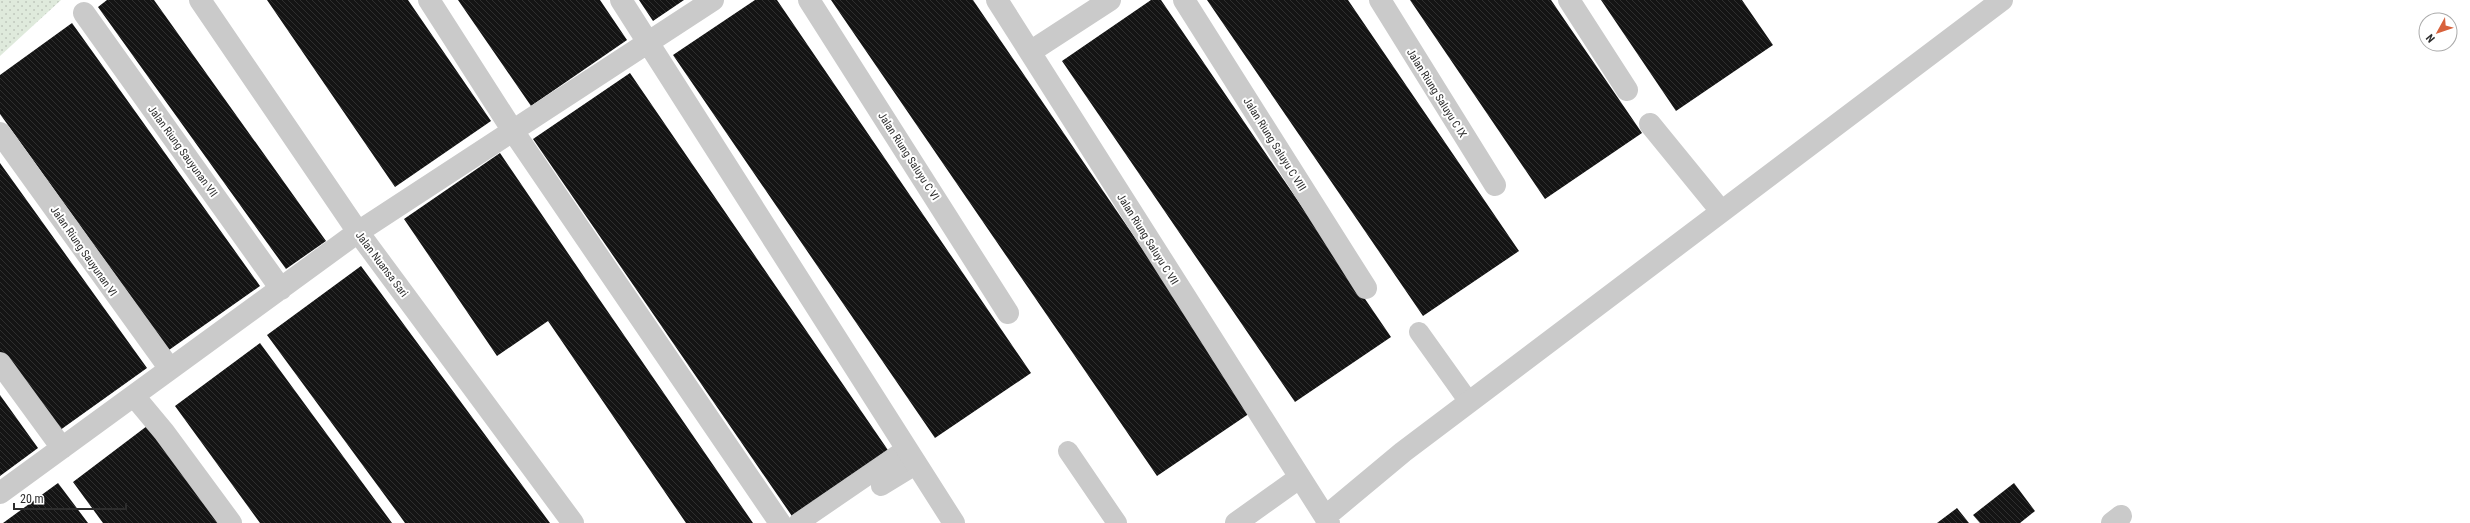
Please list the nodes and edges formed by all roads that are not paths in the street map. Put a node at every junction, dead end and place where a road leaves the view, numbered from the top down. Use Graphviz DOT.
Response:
graph roads {
  1 [pos="200,0"];
  2 [pos="429,0"];
  3 [pos="621,0"];
  4 [pos="714,0"];
  5 [pos="809,0"];
  6 [pos="997,0"];
  7 [pos="1110,0"];
  8 [pos="1184,0"];
  9 [pos="1380,0"];
  10 [pos="1568,0"];
  11 [pos="2002,0"];
  12 [pos="84,13"];
  13 [pos="649,43"];
  14 [pos="1030,52"];
  15 [pos="1627,90"];
  16 [pos="1650,124"];
  17 [pos="513,131"];
  18 [pos="0,132"];
  19 [pos="1495,185"];
  20 [pos="1721,211"];
  21 [pos="358,232"];
  22 [pos="1366,288"];
  23 [pos="281,289"];
  24 [pos="1008,313"];
  25 [pos="1418,332"];
  26 [pos="0,363"];
  27 [pos="170,369"];
  28 [pos="134,396"];
  29 [pos="1469,402"];
  30 [pos="62,448"];
  31 [pos="1068,451"];
  32 [pos="911,456"];
  33 [pos="1299,478"];
  34 [pos="881,486"];
  35 [pos="0,493"];
  36 [pos="1327,520"];
  37 [pos="231,523"];
  38 [pos="573,523"];
  39 [pos="780,523"];
  40 [pos="798,523"];
  41 [pos="954,523"];
  42 [pos="1117,523"];
  43 [pos="1236,523"];
  1 -- 21 [label="street, Jalan Nuansa Sari"];
  2 -- 17 [label="street"];
  3 -- 13 [label="street"];
  4 -- 13 [label="street"];
  5 -- 24 [label="street, Jalan Riung Saluyu C VI"];
  6 -- 14 [label="street, Jalan Riung Saluyu C VII"];
  7 -- 14 [label="street"];
  8 -- 22 [label="street, Jalan Riung Saluyu C VIII"];
  9 -- 19 [label="street, Jalan Riung Saluyu C IX"];
  10 -- 15 [label="street"];
  11 -- 20 [label="street"];
  12 -- 23 [label="street, Jalan Riung Sauyunan VII"];
  13 -- 17 [label="street"];
  13 -- 32 [label="street"];
  14 -- 33 [label="street, Jalan Riung Saluyu C VII"];
  16 -- 20 [label="street"];
  17 -- 21 [label="street"];
  17 -- 39 [label="street"];
  18 -- 27 [label="street, Jalan Riung Sauyunan VI"];
  20 -- 29 [label="street"];
  21 -- 23 [label="street"];
  21 -- 38 [label="street, Jalan Nuansa Sari"];
  23 -- 27 [label="street"];
  25 -- 29 [label="lane"];
  26 -- 30 [label="street"];
  27 -- 28 [label="street"];
  28 -- 30 [label="street"];
  28 -- 37 [label="street"];
  29 -- 36 [label="street"];
  30 -- 35 [label="street"];
  31 -- 42 [label="lane"];
  32 -- 34 [label="lane"];
  32 -- 40 [label="lane"];
  32 -- 41 [label="street"];
  33 -- 36 [label="street, Jalan Riung Saluyu C VII"];
  33 -- 43 [label="street"];
}
